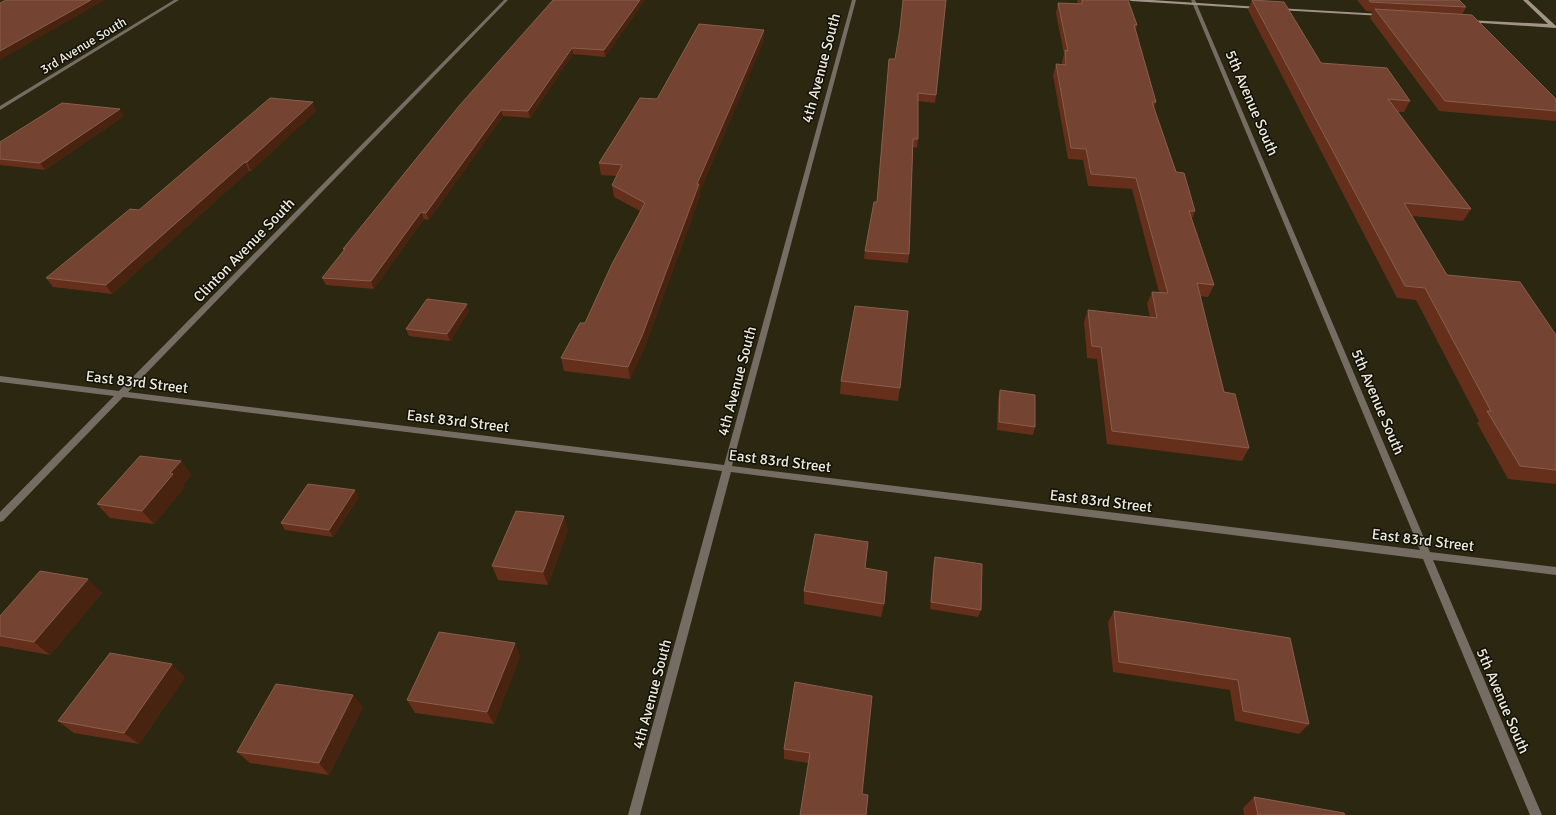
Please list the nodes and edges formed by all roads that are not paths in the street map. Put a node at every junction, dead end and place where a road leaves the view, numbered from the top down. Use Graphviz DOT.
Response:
graph roads {
  1 [pos="177,0"];
  2 [pos="506,0"];
  3 [pos="854,0"];
  4 [pos="1131,0"];
  5 [pos="1525,0"];
  6 [pos="1194,2"];
  7 [pos="1265,8"];
  8 [pos="1273,9"];
  9 [pos="1390,16"];
  10 [pos="1461,20"];
  11 [pos="1555,27"];
  12 [pos="0,108"];
  13 [pos="0,379"];
  14 [pos="121,394"];
  15 [pos="728,469"];
  16 [pos="0,518"];
  17 [pos="1427,555"];
  18 [pos="1556,571"];
  19 [pos="634,815"];
  20 [pos="1536,815"];
  1 -- 12 [label="street, 3rd Avenue South"];
  2 -- 14 [label="street, Clinton Avenue South"];
  3 -- 15 [label="street, 4th Avenue South"];
  4 -- 6 [label="street"];
  5 -- 11 [label="street"];
  6 -- 7 [label="street"];
  6 -- 17 [label="street, 5th Avenue South"];
  8 -- 9 [label="street"];
  10 -- 11 [label="street"];
  13 -- 14 [label="street, East 83rd Street"];
  14 -- 15 [label="street, East 83rd Street"];
  14 -- 16 [label="street, Clinton Avenue South"];
  15 -- 17 [label="street, East 83rd Street"];
  15 -- 19 [label="street, 4th Avenue South"];
  17 -- 18 [label="street, East 83rd Street"];
  17 -- 20 [label="street, 5th Avenue South"];
}
